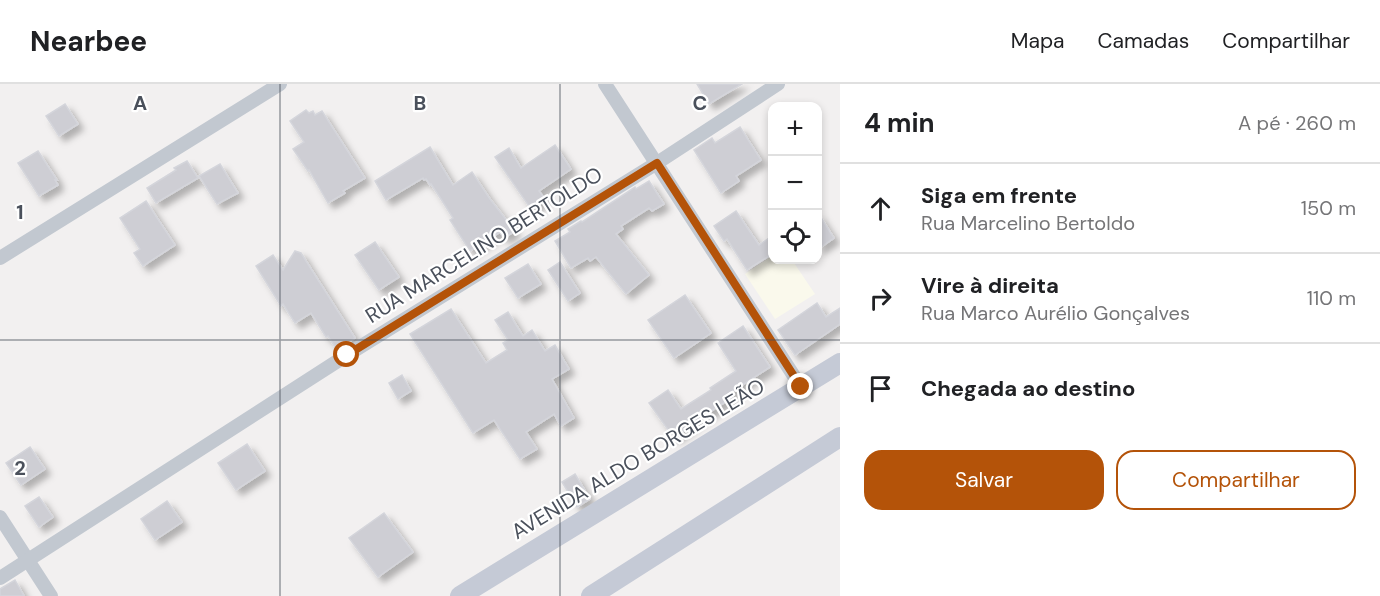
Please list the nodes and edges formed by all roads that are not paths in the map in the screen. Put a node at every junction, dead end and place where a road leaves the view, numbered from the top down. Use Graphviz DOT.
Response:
graph roads {
  1 [pos="280,84"];
  2 [pos="605,84"];
  3 [pos="778,84"];
  4 [pos="657,163"];
  5 [pos="0,258"];
  6 [pos="840,363"];
  7 [pos="801,387"];
  8 [pos="840,438"];
  9 [pos="0,517"];
  10 [pos="28,560"];
  11 [pos="0,578"];
  12 [pos="51,596"];
  13 [pos="460,596"];
  14 [pos="591,596"];
  1 -- 5 [label="street"];
  2 -- 4 [label="street"];
  3 -- 4 [label="street, RUA MARCELINO BERTOLDO"];
  4 -- 7 [label="street"];
  4 -- 10 [label="street, RUA MARCELINO BERTOLDO"];
  6 -- 7 [label="street, AVENIDA ALDO BORGES LEÃO"];
  7 -- 13 [label="street, AVENIDA ALDO BORGES LEÃO"];
  8 -- 14 [label="street"];
  9 -- 10 [label="street"];
  10 -- 11 [label="street, RUA MARCELINO BERTOLDO"];
  10 -- 12 [label="street"];
}
